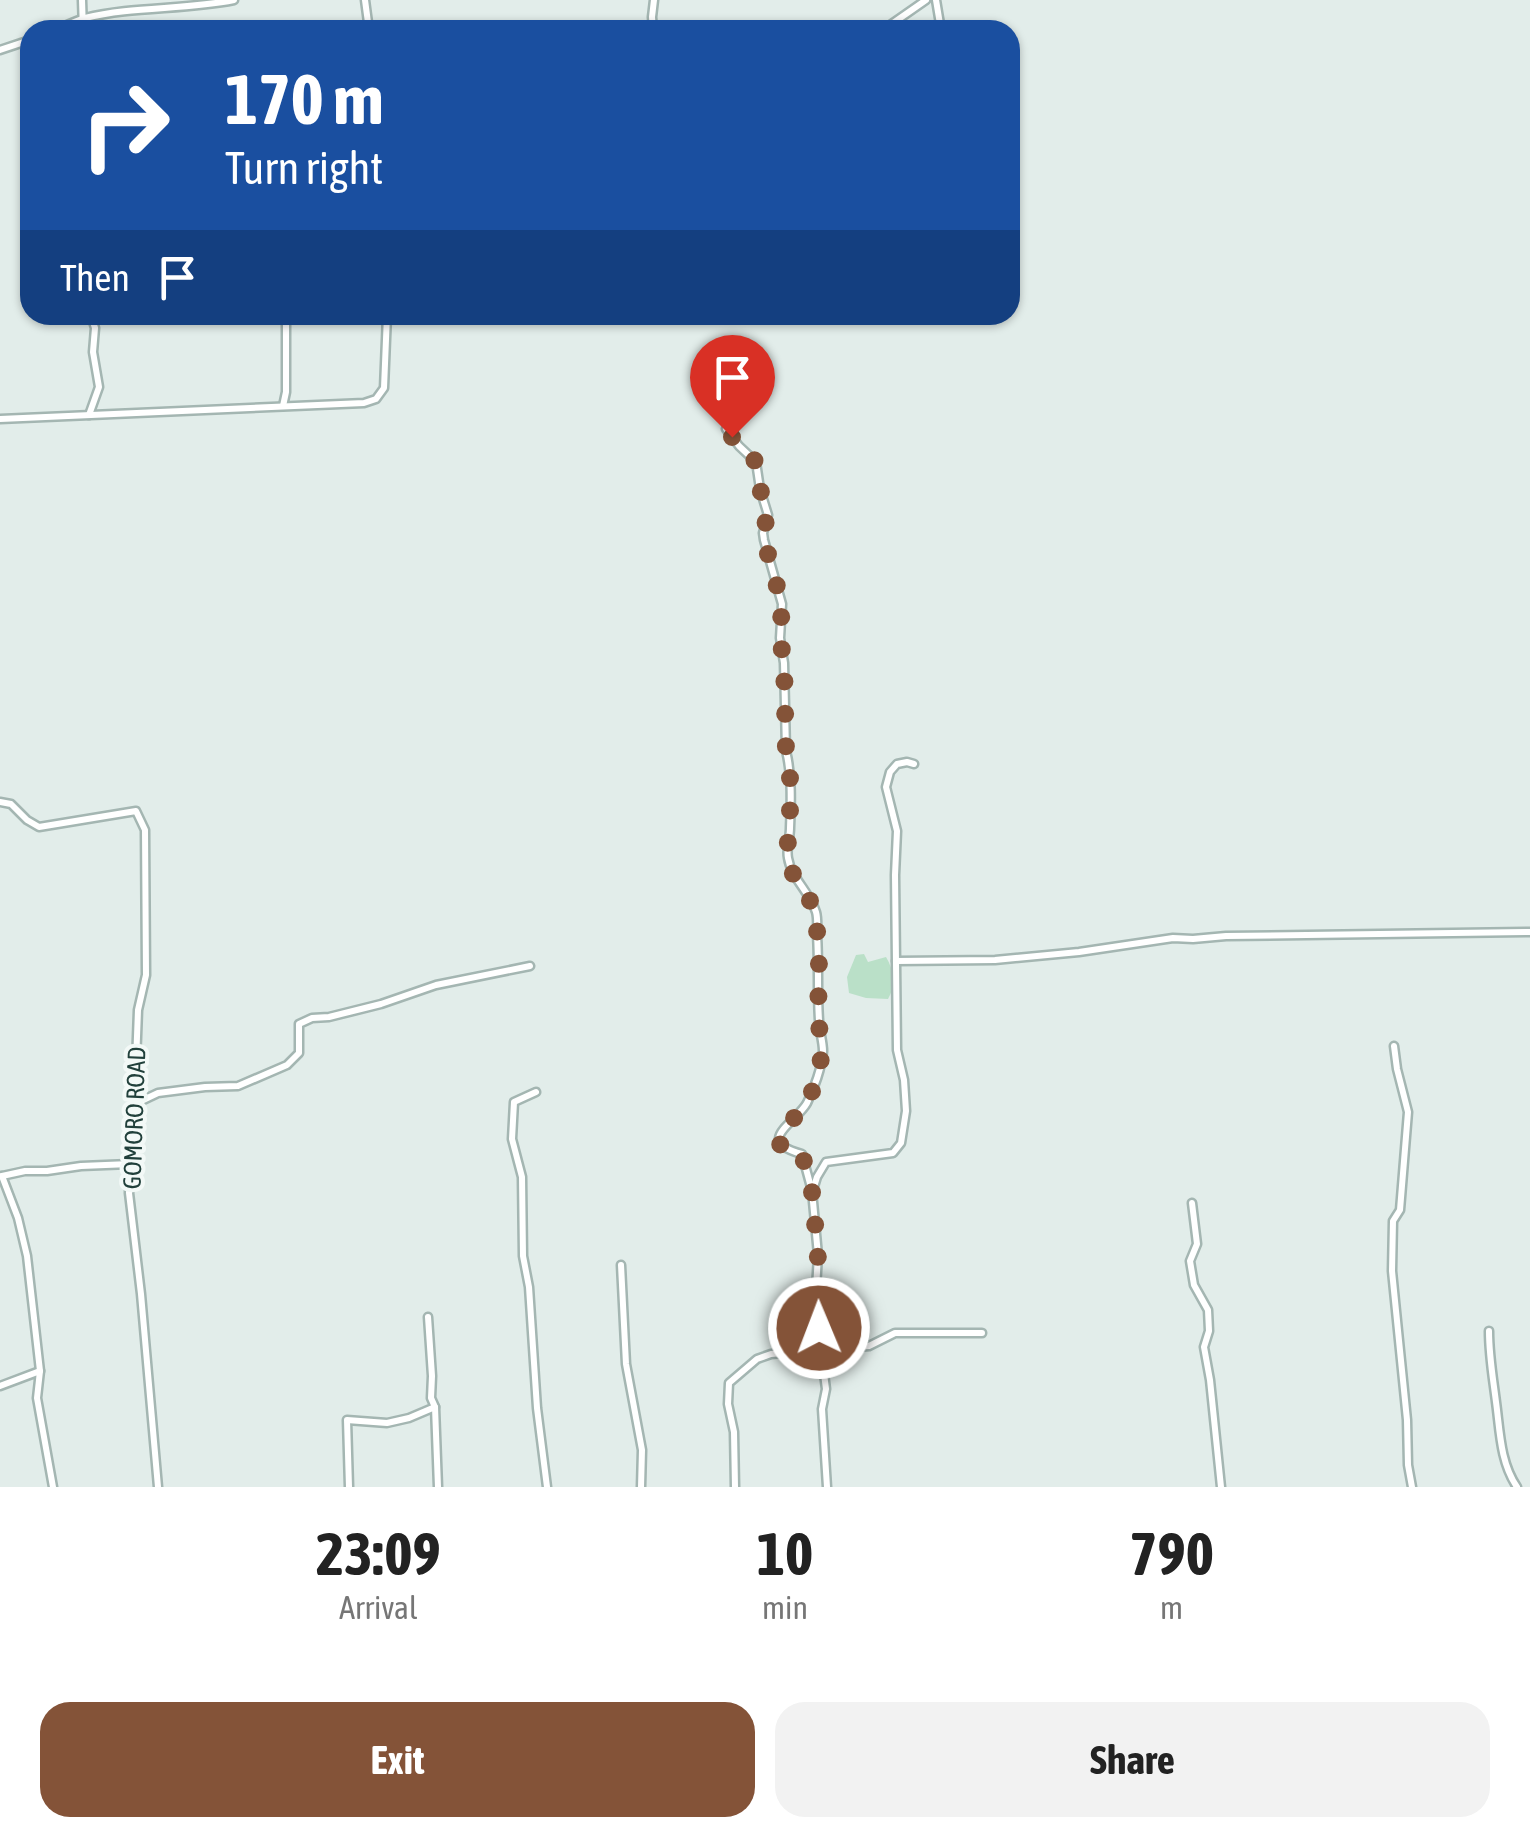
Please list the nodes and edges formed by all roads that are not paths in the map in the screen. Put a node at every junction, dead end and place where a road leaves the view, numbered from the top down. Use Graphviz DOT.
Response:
graph roads {
  1 [pos="82,0"];
  2 [pos="234,0"];
  3 [pos="926,0"];
  4 [pos="162,4"];
  5 [pos="83,19"];
  6 [pos="897,20"];
  7 [pos="94,325"];
  8 [pos="286,325"];
  9 [pos="387,325"];
  10 [pos="283,406"];
  11 [pos="89,416"];
  12 [pos="0,419"];
  13 [pos="726,429"];
  14 [pos="914,764"];
  15 [pos="0,802"];
  16 [pos="1530,932"];
  17 [pos="896,961"];
  18 [pos="530,966"];
  19 [pos="1394,1046"];
  20 [pos="536,1092"];
  21 [pos="139,1102"];
  22 [pos="130,1164"];
  23 [pos="1,1176"];
  24 [pos="812,1192"];
  25 [pos="1192,1203"];
  26 [pos="622,1265"];
  27 [pos="428,1317"];
  28 [pos="1490,1331"];
  29 [pos="982,1334"];
  30 [pos="822,1352"];
  31 [pos="40,1372"];
  32 [pos="0,1386"];
  33 [pos="435,1407"];
  34 [pos="52,1487"];
  35 [pos="158,1487"];
  36 [pos="349,1487"];
  37 [pos="438,1487"];
  38 [pos="548,1487"];
  39 [pos="641,1487"];
  40 [pos="735,1487"];
  41 [pos="827,1487"];
  42 [pos="1221,1487"];
  43 [pos="1412,1487"];
  44 [pos="1517,1487"];
  1 -- 5 [label="street"];
  2 -- 4 [label="street"];
  3 -- 6 [label="street"];
  4 -- 5 [label="street"];
  7 -- 11 [label="street"];
  8 -- 10 [label="street"];
  9 -- 10 [label="street"];
  10 -- 11 [label="street"];
  11 -- 12 [label="street"];
  13 -- 24 [label="street"];
  14 -- 17 [label="street"];
  15 -- 21 [label="street, GOMORO ROAD"];
  16 -- 17 [label="street"];
  17 -- 24 [label="street"];
  18 -- 21 [label="street"];
  19 -- 43 [label="street"];
  20 -- 38 [label="street"];
  21 -- 22 [label="street, GOMORO ROAD"];
  22 -- 23 [label="street"];
  22 -- 35 [label="street, GOMORO ROAD"];
  23 -- 31 [label="street"];
  24 -- 30 [label="street"];
  25 -- 42 [label="street"];
  26 -- 39 [label="street"];
  27 -- 33 [label="street"];
  28 -- 44 [label="street"];
  29 -- 30 [label="street"];
  30 -- 40 [label="street"];
  30 -- 41 [label="street"];
  31 -- 32 [label="street"];
  31 -- 34 [label="street"];
  33 -- 36 [label="street"];
  33 -- 37 [label="street"];
}
